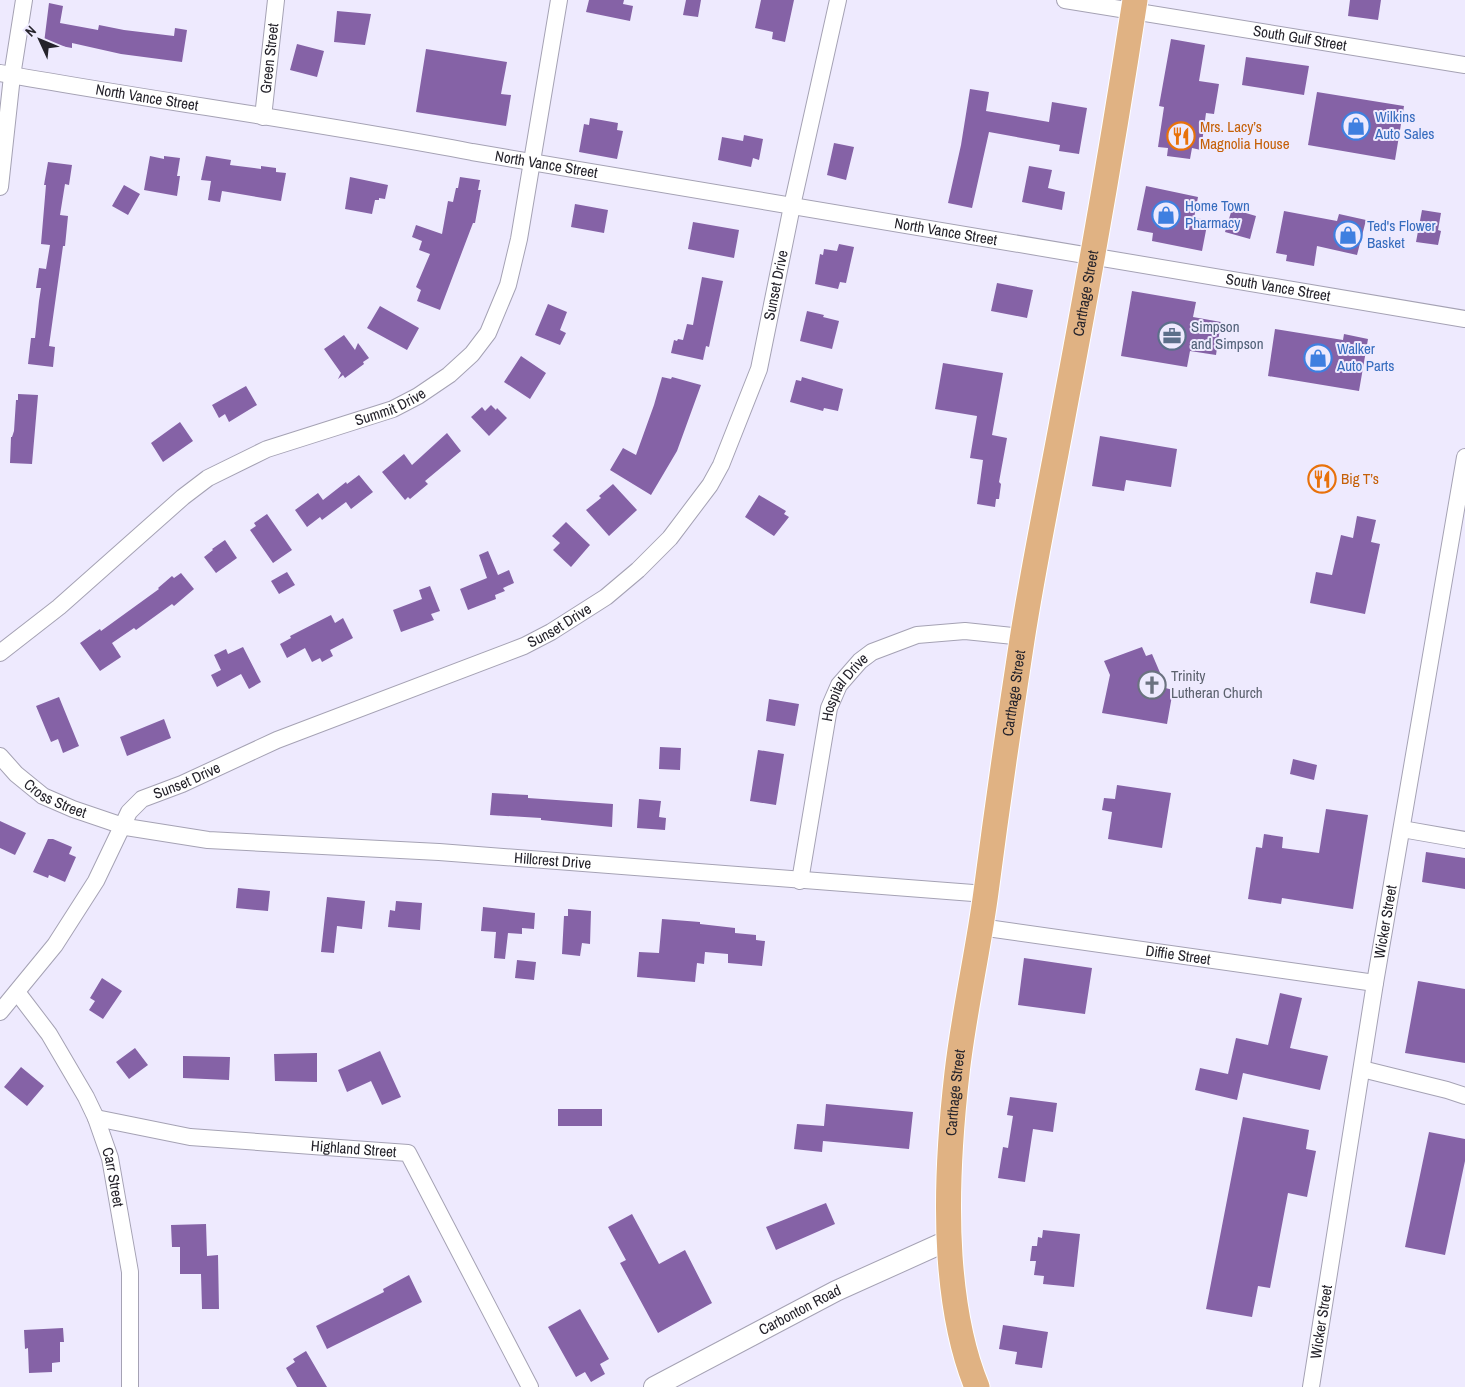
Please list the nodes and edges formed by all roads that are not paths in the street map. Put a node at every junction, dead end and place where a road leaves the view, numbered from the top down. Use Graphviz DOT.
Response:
graph roads {
  1 [pos="24,0"];
  2 [pos="276,0"];
  3 [pos="559,0"];
  4 [pos="838,0"];
  5 [pos="1065,0"];
  6 [pos="1134,6"];
  7 [pos="1465,65"];
  8 [pos="6,74"];
  9 [pos="263,117"];
  10 [pos="533,162"];
  11 [pos="0,187"];
  12 [pos="792,206"];
  13 [pos="1093,257"];
  14 [pos="1465,319"];
  15 [pos="1465,457"];
  16 [pos="1023,637"];
  17 [pos="0,653"];
  18 [pos="0,756"];
  19 [pos="121,825"];
  20 [pos="1402,829"];
  21 [pos="1465,840"];
  22 [pos="800,881"];
  23 [pos="986,894"];
  24 [pos="980,926"];
  25 [pos="1375,983"];
  26 [pos="17,992"];
  27 [pos="0,1012"];
  28 [pos="1362,1070"];
  29 [pos="1465,1096"];
  30 [pos="96,1118"];
  31 [pos="949,1240"];
  32 [pos="130,1387"];
  33 [pos="530,1387"];
  34 [pos="654,1387"];
  35 [pos="977,1387"];
  36 [pos="1311,1387"];
  1 -- 8 [label="street"];
  2 -- 9 [label="street, Green Street"];
  3 -- 10 [label="street, Summit Drive"];
  4 -- 12 [label="street, Sunset Drive"];
  5 -- 6 [label="street, South Gulf Street"];
  6 -- 7 [label="street, South Gulf Street"];
  6 -- 13 [label="main road, Carthage Street"];
  8 -- 9 [label="street, North Vance Street"];
  8 -- 11 [label="street"];
  9 -- 10 [label="street, North Vance Street"];
  10 -- 12 [label="street, North Vance Street"];
  10 -- 17 [label="street, Summit Drive"];
  12 -- 13 [label="street, North Vance Street"];
  12 -- 19 [label="street, Sunset Drive"];
  13 -- 14 [label="street, South Vance Street"];
  13 -- 16 [label="main road, Carthage Street"];
  15 -- 20 [label="street, Wicker Street"];
  16 -- 22 [label="street, Hospital Drive"];
  16 -- 23 [label="main road, Carthage Street"];
  18 -- 19 [label="street, Cross Street"];
  19 -- 22 [label="street, Hillcrest Drive"];
  19 -- 26 [label="street, Sunset Drive"];
  20 -- 21 [label="street"];
  20 -- 25 [label="street, Wicker Street"];
  22 -- 23 [label="street, Hillcrest Drive"];
  23 -- 24 [label="main road, Carthage Street"];
  24 -- 25 [label="street, Diffie Street"];
  24 -- 31 [label="main road, Carthage Street"];
  25 -- 28 [label="street, Wicker Street"];
  26 -- 27 [label="street, Sunset Drive"];
  26 -- 30 [label="street, Carr Street"];
  28 -- 29 [label="street"];
  28 -- 36 [label="street, Wicker Street"];
  30 -- 32 [label="street, Carr Street"];
  30 -- 33 [label="street, Highland Street"];
  31 -- 34 [label="street, Carbonton Road"];
  31 -- 35 [label="main road, Carthage Street"];
}
